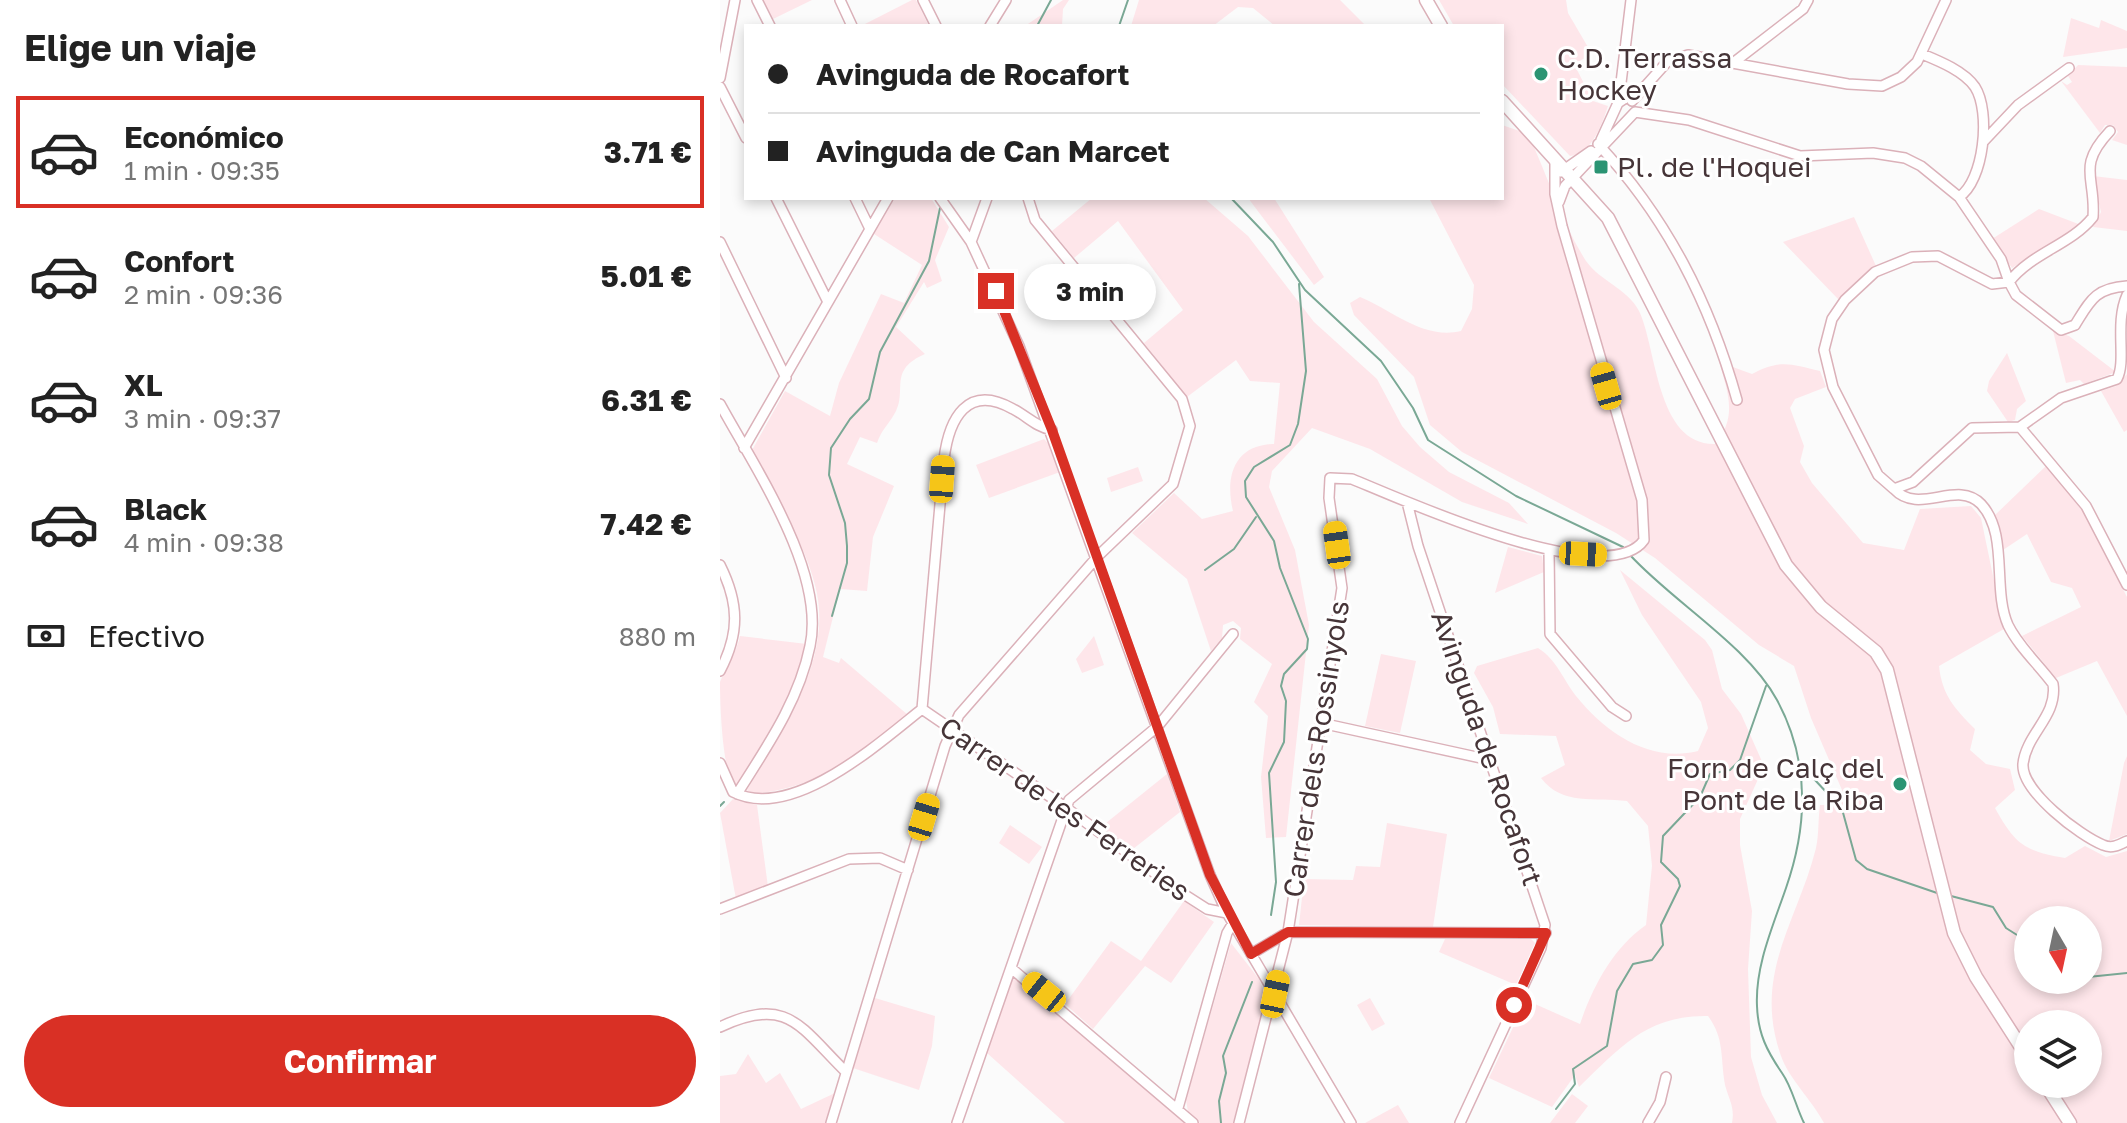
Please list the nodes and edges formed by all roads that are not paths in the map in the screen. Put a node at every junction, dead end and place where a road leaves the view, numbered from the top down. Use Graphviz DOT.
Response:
graph roads {
  1 [pos="735,0"];
  2 [pos="757,0"];
  3 [pos="840,0"];
  4 [pos="923,0"];
  5 [pos="1006,0"];
  6 [pos="1426,0"];
  7 [pos="1631,0"];
  8 [pos="1808,0"];
  9 [pos="1946,0"];
  10 [pos="998,5"];
  11 [pos="769,24"];
  12 [pos="851,24"];
  13 [pos="935,24"];
  14 [pos="991,24"];
  15 [pos="1440,24"];
  16 [pos="1922,54"];
  17 [pos="1733,63"];
  18 [pos="2069,68"];
  19 [pos="720,78"];
  20 [pos="720,87"];
  21 [pos="1628,100"];
  22 [pos="1504,103"];
  23 [pos="1617,109"];
  24 [pos="1632,115"];
  25 [pos="2110,131"];
  26 [pos="744,134"];
  27 [pos="1983,142"];
  28 [pos="1599,146"];
  29 [pos="1553,154"];
  30 [pos="1569,172"];
  31 [pos="1559,187"];
  32 [pos="1585,190"];
  33 [pos="1959,197"];
  34 [pos="777,200"];
  35 [pos="856,200"];
  36 [pos="887,200"];
  37 [pos="941,200"];
  38 [pos="986,200"];
  39 [pos="1029,200"];
  40 [pos="870,229"];
  41 [pos="720,242"];
  42 [pos="971,242"];
  43 [pos="2009,282"];
  44 [pos="2127,286"];
  45 [pos="2127,294"];
  46 [pos="828,302"];
  47 [pos="786,378"];
  48 [pos="1737,400"];
  49 [pos="720,404"];
  50 [pos="2020,427"];
  51 [pos="1052,430"];
  52 [pos="744,448"];
  53 [pos="1894,489"];
  54 [pos="1407,502"];
  55 [pos="1549,550"];
  56 [pos="1098,556"];
  57 [pos="720,565"];
  58 [pos="2127,585"];
  59 [pos="1233,634"];
  60 [pos="720,671"];
  61 [pos="922,709"];
  62 [pos="1626,716"];
  63 [pos="1321,723"];
  64 [pos="1158,726"];
  65 [pos="952,729"];
  66 [pos="1490,760"];
  67 [pos="720,763"];
  68 [pos="737,794"];
  69 [pos="1065,807"];
  70 [pos="2127,841"];
  71 [pos="908,870"];
  72 [pos="720,909"];
  73 [pos="1227,913"];
  74 [pos="1233,923"];
  75 [pos="1288,932"];
  76 [pos="1546,933"];
  77 [pos="1251,954"];
  78 [pos="1011,968"];
  79 [pos="1275,994"];
  80 [pos="720,1027"];
  81 [pos="2014,1036"];
  82 [pos="846,1072"];
  83 [pos="1666,1077"];
  84 [pos="2054,1098"];
  85 [pos="1178,1108"];
  86 [pos="831,1123"];
  87 [pos="957,1123"];
  88 [pos="1193,1123"];
  89 [pos="1239,1123"];
  90 [pos="1351,1123"];
  91 [pos="1460,1123"];
  92 [pos="1648,1123"];
  93 [pos="2070,1123"];
  1 -- 19 [label="street"];
  2 -- 11 [label="street"];
  3 -- 12 [label="street"];
  4 -- 13 [label="street"];
  5 -- 10 [label="street"];
  6 -- 15 [label="street"];
  7 -- 21 [label="street"];
  8 -- 17 [label="street"];
  9 -- 16 [label="street"];
  10 -- 14 [label="street"];
  16 -- 17 [label="street"];
  16 -- 27 [label="street"];
  17 -- 21 [label="street"];
  18 -- 27 [label="street"];
  20 -- 26 [label="street"];
  21 -- 23 [label="street"];
  21 -- 24 [label="street"];
  22 -- 29 [label="street"];
  23 -- 24 [label="street"];
  23 -- 28 [label="street"];
  24 -- 28 [label="street"];
  24 -- 33 [label="street"];
  25 -- 43 [label="street"];
  27 -- 33 [label="street"];
  28 -- 30 [label="street"];
  28 -- 48 [label="street"];
  29 -- 30 [label="street"];
  29 -- 31 [label="street, Carrer dels Rossinyols"];
  30 -- 31 [label="street"];
  30 -- 32 [label="street"];
  31 -- 32 [label="street"];
  31 -- 55 [label="street, Carrer dels Rossinyols"];
  32 -- 81 [label="street"];
  33 -- 43 [label="street"];
  34 -- 46 [label="street"];
  35 -- 40 [label="street"];
  36 -- 40 [label="street"];
  37 -- 42 [label="street"];
  38 -- 42 [label="street"];
  39 -- 56 [label="street"];
  40 -- 46 [label="street"];
  41 -- 47 [label="street"];
  42 -- 51 [label="street"];
  43 -- 44 [label="street"];
  43 -- 53 [label="street"];
  44 -- 45 [label="street"];
  45 -- 50 [label="street"];
  46 -- 47 [label="street"];
  47 -- 52 [label="street"];
  49 -- 52 [label="street"];
  50 -- 53 [label="street"];
  50 -- 58 [label="street"];
  51 -- 56 [label="street"];
  51 -- 61 [label="street, Carrer de les Ferreries"];
  52 -- 68 [label="street"];
  53 -- 70 [label="street"];
  54 -- 55 [label="street, Carrer dels Rossinyols"];
  54 -- 63 [label="street, Carrer dels Rossinyols"];
  54 -- 66 [label="street, Avinguda de Rocafort"];
  55 -- 62 [label="street"];
  56 -- 64 [label="street"];
  56 -- 65 [label="street"];
  57 -- 60 [label="street"];
  59 -- 64 [label="street"];
  61 -- 65 [label="street, Carrer de les Ferreries"];
  61 -- 68 [label="street"];
  63 -- 66 [label="street"];
  63 -- 75 [label="street, Carrer dels Rossinyols"];
  64 -- 69 [label="street"];
  64 -- 73 [label="street"];
  65 -- 69 [label="street, Carrer de les Ferreries"];
  65 -- 71 [label="street"];
  66 -- 76 [label="street, Avinguda de Rocafort"];
  67 -- 68 [label="street"];
  69 -- 73 [label="street, Carrer de les Ferreries"];
  69 -- 78 [label="street"];
  71 -- 72 [label="street"];
  71 -- 82 [label="street"];
  73 -- 74 [label="street"];
  74 -- 77 [label="street"];
  74 -- 85 [label="street"];
  75 -- 76 [label="street"];
  75 -- 77 [label="street, Carrer dels Rossinyols"];
  75 -- 79 [label="street, Carrer dels Rossinyols"];
  76 -- 91 [label="street"];
  77 -- 79 [label="street"];
  78 -- 85 [label="street"];
  78 -- 87 [label="street"];
  79 -- 89 [label="street, Carrer dels Rossinyols"];
  79 -- 90 [label="street"];
  80 -- 82 [label="street"];
  82 -- 86 [label="street"];
  83 -- 92 [label="street"];
  84 -- 93 [label="street"];
  85 -- 88 [label="street"];
}
